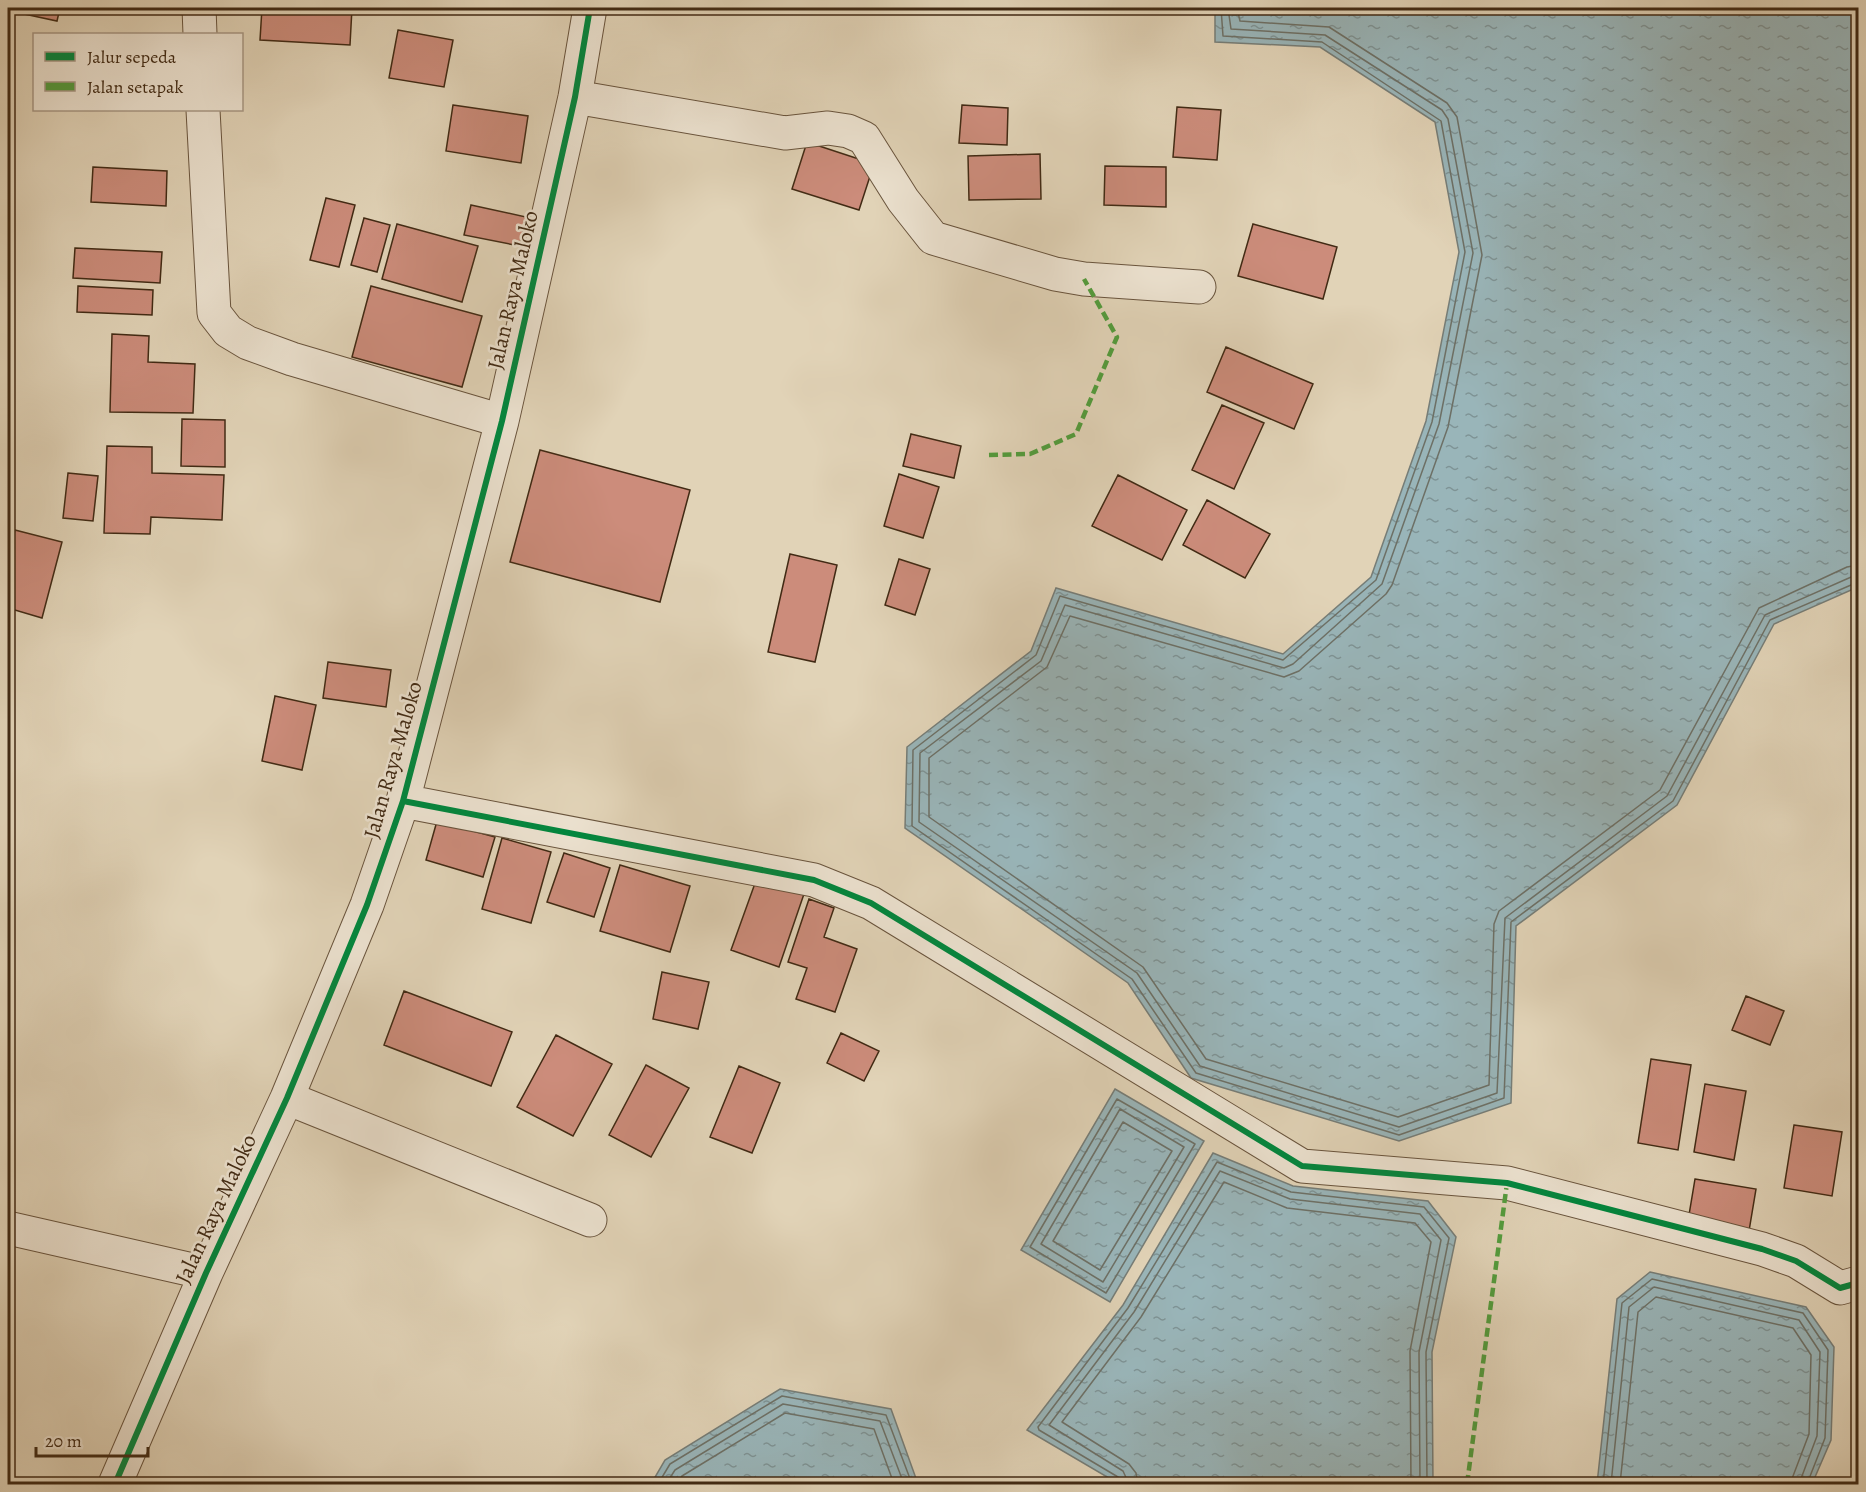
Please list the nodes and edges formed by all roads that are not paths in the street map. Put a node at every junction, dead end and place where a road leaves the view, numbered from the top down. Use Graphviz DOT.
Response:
graph roads {
  1 [pos="199,8"];
  2 [pos="590,8"];
  3 [pos="200,33"];
  4 [pos="576,97"];
  5 [pos="203,111"];
  6 [pos="1198,287"];
  7 [pos="502,421"];
  8 [pos="404,801"];
  9 [pos="287,1098"];
  10 [pos="590,1220"];
  11 [pos="8,1228"];
  12 [pos="206,1273"];
  13 [pos="1858,1283"];
  14 [pos="115,1485"];
  1 -- 3 [label="street"];
  2 -- 4 [label="street, Jalan Raya Maloko"];
  4 -- 6 [label="street"];
  4 -- 7 [label="street, Jalan Raya Maloko"];
  5 -- 7 [label="street"];
  7 -- 8 [label="street, Jalan Raya Maloko"];
  8 -- 9 [label="street, Jalan Raya Maloko"];
  8 -- 13 [label="street"];
  9 -- 10 [label="street"];
  9 -- 12 [label="street, Jalan Raya Maloko"];
  11 -- 12 [label="street"];
  12 -- 14 [label="street, Jalan Raya Maloko"];
}
